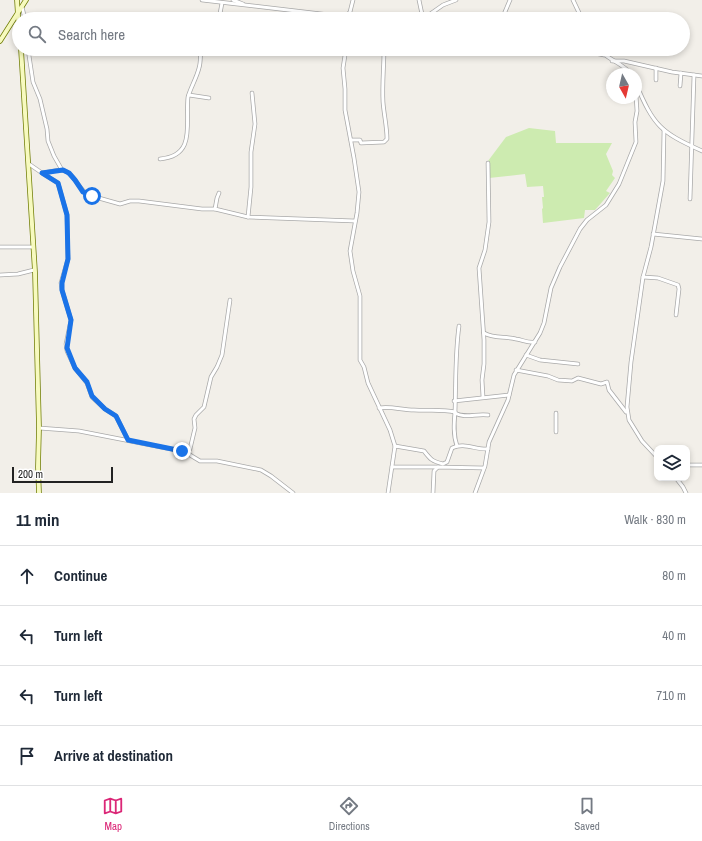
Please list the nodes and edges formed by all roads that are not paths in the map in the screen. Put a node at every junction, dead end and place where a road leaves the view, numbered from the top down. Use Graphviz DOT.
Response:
graph roads {
  1 [pos="17,0"];
  2 [pos="26,0"];
  3 [pos="202,0"];
  4 [pos="205,0"];
  5 [pos="233,0"];
  6 [pos="353,0"];
  7 [pos="419,0"];
  8 [pos="447,0"];
  9 [pos="456,0"];
  10 [pos="510,0"];
  11 [pos="573,0"];
  12 [pos="222,2"];
  13 [pos="443,5"];
  14 [pos="21,6"];
  15 [pos="248,6"];
  16 [pos="17,12"];
  17 [pos="18,12"];
  18 [pos="23,12"];
  19 [pos="220,12"];
  20 [pos="301,12"];
  21 [pos="350,12"];
  22 [pos="422,12"];
  23 [pos="433,12"];
  24 [pos="505,12"];
  25 [pos="579,12"];
  26 [pos="12,21"];
  27 [pos="0,41"];
  28 [pos="21,56"];
  29 [pos="29,56"];
  30 [pos="200,56"];
  31 [pos="345,56"];
  32 [pos="384,56"];
  33 [pos="605,56"];
  34 [pos="612,61"];
  35 [pos="626,68"];
  36 [pos="656,68"];
  37 [pos="681,73"];
  38 [pos="694,74"];
  39 [pos="702,76"];
  40 [pos="656,80"];
  41 [pos="680,86"];
  42 [pos="252,93"];
  43 [pos="189,95"];
  44 [pos="209,98"];
  45 [pos="642,98"];
  46 [pos="637,104"];
  47 [pos="664,130"];
  48 [pos="351,140"];
  49 [pos="691,146"];
  50 [pos="702,151"];
  51 [pos="160,159"];
  52 [pos="488,163"];
  53 [pos="29,164"];
  54 [pos="62,170"];
  55 [pos="42,173"];
  56 [pos="219,193"];
  57 [pos="690,199"];
  58 [pos="215,209"];
  59 [pos="248,217"];
  60 [pos="355,221"];
  61 [pos="653,234"];
  62 [pos="702,239"];
  63 [pos="33,247"];
  64 [pos="0,248"];
  65 [pos="34,270"];
  66 [pos="0,275"];
  67 [pos="643,277"];
  68 [pos="230,300"];
  69 [pos="676,315"];
  70 [pos="459,326"];
  71 [pos="484,334"];
  72 [pos="535,342"];
  73 [pos="526,355"];
  74 [pos="578,364"];
  75 [pos="516,370"];
  76 [pos="509,395"];
  77 [pos="483,397"];
  78 [pos="454,401"];
  79 [pos="380,408"];
  80 [pos="455,412"];
  81 [pos="556,413"];
  82 [pos="488,415"];
  83 [pos="628,415"];
  84 [pos="39,428"];
  85 [pos="556,432"];
  86 [pos="128,440"];
  87 [pos="395,446"];
  88 [pos="457,446"];
  89 [pos="190,449"];
  90 [pos="488,449"];
  91 [pos="654,454"];
  92 [pos="690,465"];
  93 [pos="702,465"];
  94 [pos="392,467"];
  95 [pos="438,467"];
  96 [pos="484,468"];
  97 [pos="679,481"];
  98 [pos="39,493"];
  99 [pos="293,493"];
  100 [pos="388,493"];
  101 [pos="433,493"];
  102 [pos="475,493"];
  103 [pos="686,493"];
  1 -- 16 [label="street"];
  2 -- 14 [label="street"];
  3 -- 4 [label="street"];
  4 -- 12 [label="street"];
  5 -- 15 [label="street"];
  6 -- 21 [label="street"];
  7 -- 22 [label="street"];
  8 -- 13 [label="street"];
  9 -- 13 [label="street"];
  10 -- 24 [label="street"];
  11 -- 25 [label="street"];
  12 -- 15 [label="street"];
  12 -- 19 [label="street"];
  13 -- 23 [label="street"];
  14 -- 17 [label="street"];
  14 -- 18 [label="street"];
  15 -- 20 [label="street"];
  26 -- 27 [label="street"];
  28 -- 53 [label="street"];
  29 -- 54 [label="street"];
  30 -- 43 [label="street"];
  31 -- 48 [label="street"];
  32 -- 48 [label="street"];
  33 -- 34 [label="street"];
  34 -- 35 [label="street"];
  34 -- 36 [label="street"];
  36 -- 37 [label="street"];
  36 -- 40 [label="street"];
  37 -- 38 [label="street"];
  37 -- 41 [label="street"];
  38 -- 39 [label="street"];
  38 -- 49 [label="street"];
  42 -- 59 [label="street"];
  43 -- 44 [label="street"];
  43 -- 51 [label="street"];
  45 -- 47 [label="street"];
  46 -- 72 [label="street"];
  47 -- 49 [label="street"];
  47 -- 61 [label="street"];
  48 -- 60 [label="street"];
  49 -- 50 [label="street"];
  49 -- 57 [label="street"];
  52 -- 71 [label="street"];
  53 -- 55 [label="street"];
  53 -- 63 [label="street"];
  54 -- 55 [label="street"];
  54 -- 58 [label="street"];
  55 -- 86 [label="street"];
  56 -- 58 [label="street"];
  58 -- 59 [label="street"];
  59 -- 60 [label="street"];
  60 -- 79 [label="street"];
  61 -- 62 [label="street"];
  61 -- 67 [label="street"];
  63 -- 64 [label="street"];
  63 -- 65 [label="street"];
  65 -- 66 [label="street"];
  65 -- 84 [label="street"];
  67 -- 69 [label="street"];
  67 -- 83 [label="street"];
  68 -- 89 [label="street"];
  70 -- 78 [label="street"];
  71 -- 72 [label="street"];
  71 -- 77 [label="street"];
  72 -- 73 [label="street"];
  73 -- 74 [label="street"];
  73 -- 75 [label="street"];
  75 -- 76 [label="street"];
  75 -- 83 [label="street"];
  76 -- 77 [label="street"];
  76 -- 90 [label="street"];
  77 -- 78 [label="street"];
  78 -- 80 [label="street"];
  79 -- 80 [label="street"];
  79 -- 87 [label="street"];
  80 -- 82 [label="street"];
  80 -- 88 [label="street"];
  81 -- 85 [label="street"];
  83 -- 91 [label="street"];
  84 -- 86 [label="street"];
  84 -- 98 [label="street"];
  86 -- 99 [label="street"];
  87 -- 88 [label="street"];
  87 -- 94 [label="street"];
  88 -- 90 [label="street"];
  90 -- 96 [label="street"];
  92 -- 93 [label="street"];
  94 -- 95 [label="street"];
  94 -- 100 [label="street"];
  95 -- 96 [label="street"];
  95 -- 101 [label="street"];
  96 -- 102 [label="street"];
  97 -- 103 [label="street"];
}
